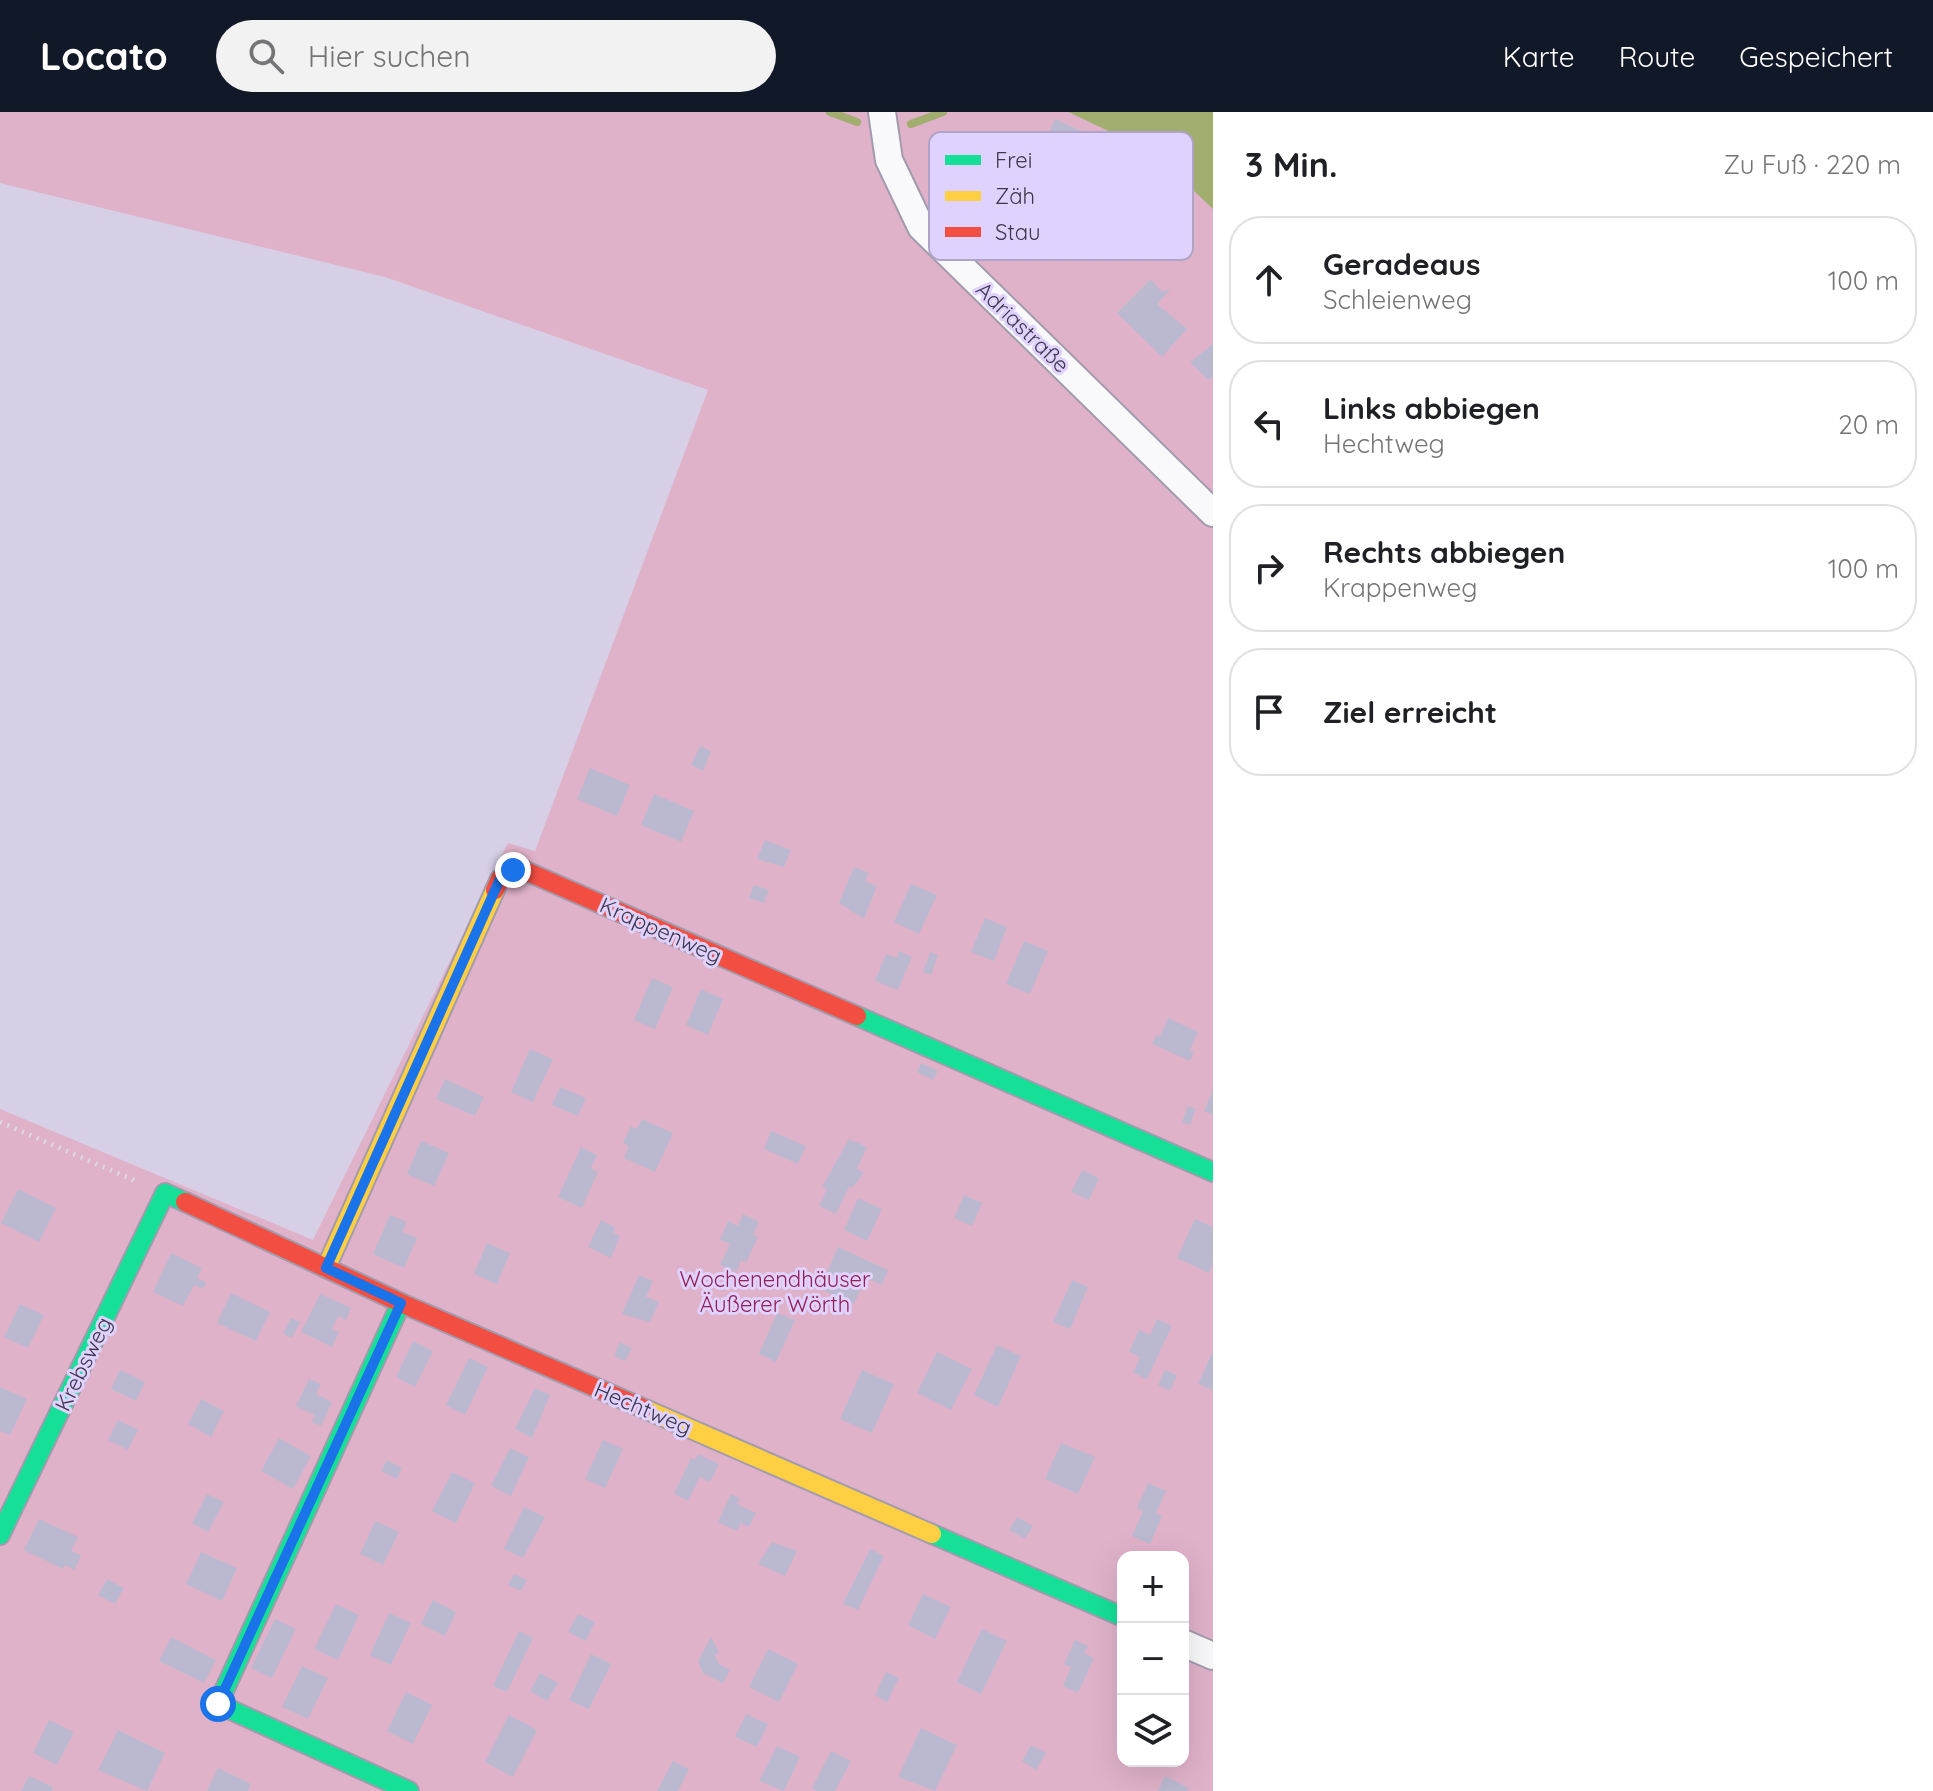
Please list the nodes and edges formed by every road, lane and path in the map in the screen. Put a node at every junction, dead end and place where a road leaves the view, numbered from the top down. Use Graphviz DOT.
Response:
graph roads {
  1 [pos="882,112"];
  2 [pos="929,235"];
  3 [pos="955,260"];
  4 [pos="1213,513"];
  5 [pos="0,1122"];
  6 [pos="1213,1172"];
  7 [pos="165,1193"];
  8 [pos="326,1268"];
  9 [pos="401,1303"];
  10 [pos="0,1535"];
  11 [pos="1117,1614"];
  12 [pos="1189,1646"];
  13 [pos="1213,1656"];
  14 [pos="409,1791"];
  1 -- 2 [label="street, Adriastraße"];
  3 -- 4 [label="street, Adriastraße"];
  5 -- 7 [label="path"];
  6 -- 8 [label="street, Krappenweg"];
  7 -- 8 [label="street, Hechtweg"];
  7 -- 10 [label="street, Krebsweg"];
  8 -- 9 [label="street, Hechtweg"];
  9 -- 11 [label="street, Hechtweg"];
  9 -- 14 [label="street"];
  12 -- 13 [label="street"];
}
